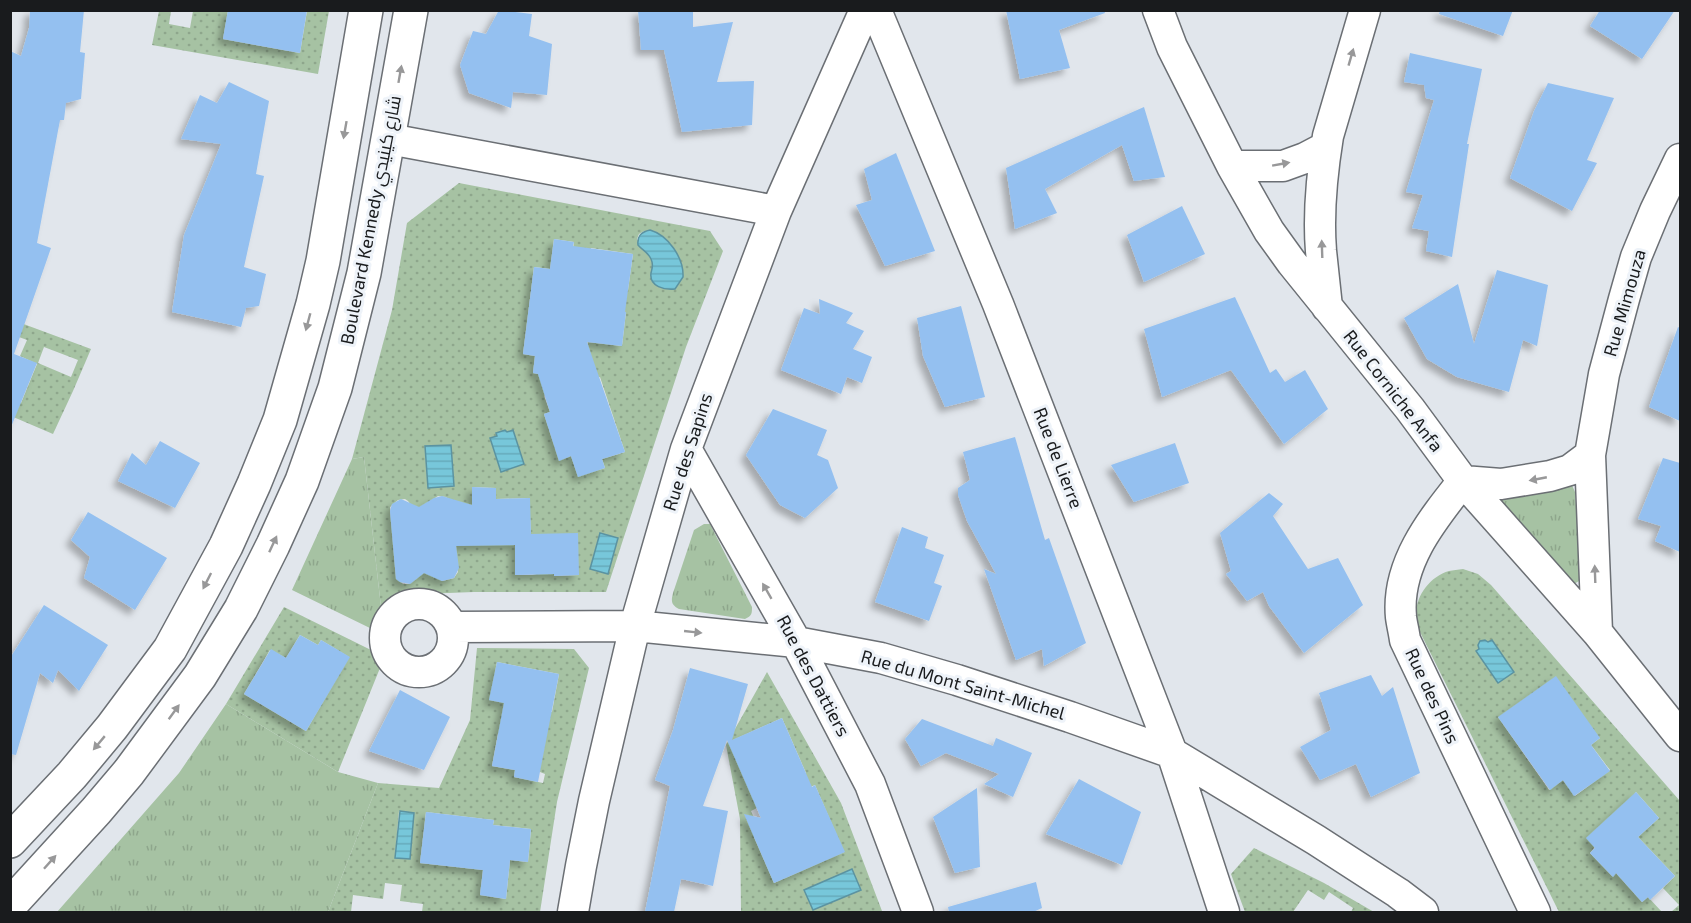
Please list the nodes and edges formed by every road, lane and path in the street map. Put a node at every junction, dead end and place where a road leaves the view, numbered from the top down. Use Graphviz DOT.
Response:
graph roads {
  1 [pos="366,10"];
  2 [pos="411,10"];
  3 [pos="865,10"];
  4 [pos="876,10"];
  5 [pos="1158,10"];
  6 [pos="1365,10"];
  7 [pos="389,140"];
  8 [pos="1326,147"];
  9 [pos="1680,159"];
  10 [pos="1232,166"];
  11 [pos="776,211"];
  12 [pos="1327,307"];
  13 [pos="686,449"];
  14 [pos="1590,454"];
  15 [pos="1463,481"];
  16 [pos="635,626"];
  17 [pos="452,627"];
  18 [pos="1597,632"];
  19 [pos="796,642"];
  20 [pos="1680,736"];
  21 [pos="1172,753"];
  22 [pos="10,841"];
  23 [pos="16,903"];
  24 [pos="1530,909"];
  25 [pos="573,912"];
  26 [pos="918,912"];
  27 [pos="1224,912"];
  28 [pos="1423,912"];
  1 -- 22 [label="main road, one-way"];
  7 -- 2 [label="main road, Boulevard Kennedy شارع كينيدي, one-way"];
  3 -- 11 [label="street, Rue des Sapins"];
  4 -- 21 [label="street, Rue de Lierre"];
  5 -- 10 [label="street, Rue Corniche Anfa"];
  8 -- 6 [label="street, one-way"];
  7 -- 11 [label="street"];
  23 -- 7 [label="main road, Boulevard Kennedy شارع كينيدي, one-way"];
  10 -- 8 [label="street, one-way"];
  12 -- 8 [label="street, one-way"];
  9 -- 14 [label="street, Rue Mimouza"];
  10 -- 12 [label="street, Rue Corniche Anfa"];
  11 -- 13 [label="street, Rue des Sapins"];
  12 -- 15 [label="street, Rue Corniche Anfa"];
  13 -- 16 [label="street, Rue des Sapins"];
  19 -- 13 [label="street, Rue des Dattiers, one-way"];
  14 -- 15 [label="street, one-way"];
  18 -- 14 [label="street, Rue Mimouza, one-way"];
  15 -- 18 [label="street, Rue Corniche Anfa"];
  15 -- 24 [label="street, Rue des Pins"];
  16 -- 17 [label="street, Rue du Mont Saint-Michel"];
  16 -- 19 [label="street, Rue du Mont Saint-Michel, one-way"];
  16 -- 25 [label="street, Rue des Sapins"];
  18 -- 20 [label="street, Rue Corniche Anfa"];
  19 -- 21 [label="street, Rue du Mont Saint-Michel"];
  19 -- 26 [label="street, Rue des Dattiers"];
  21 -- 27 [label="street, Rue de Lierre"];
  21 -- 28 [label="street, Rue du Mont Saint-Michel"];
}
